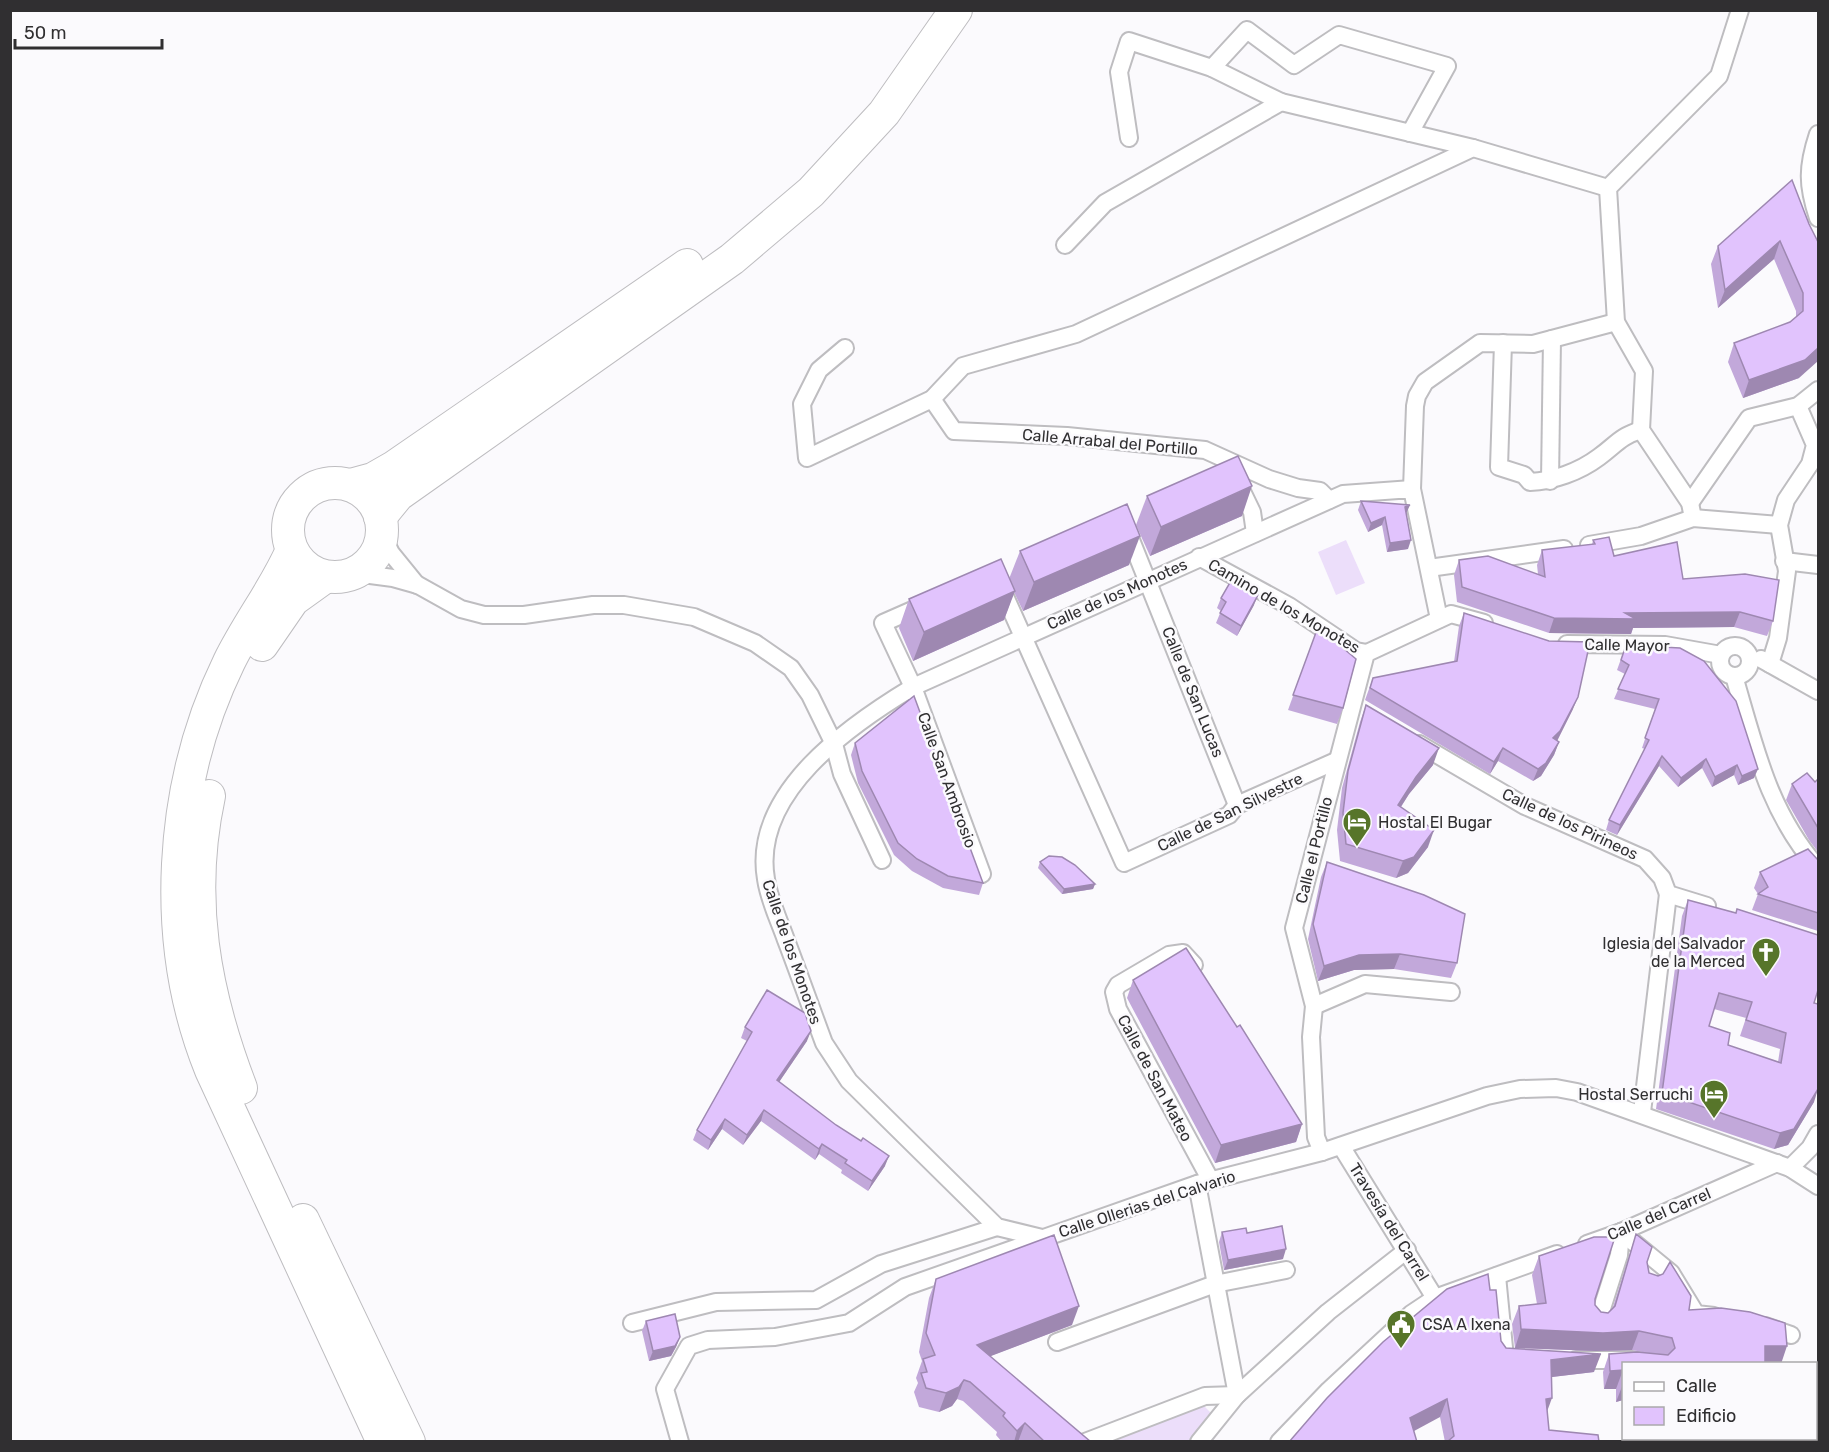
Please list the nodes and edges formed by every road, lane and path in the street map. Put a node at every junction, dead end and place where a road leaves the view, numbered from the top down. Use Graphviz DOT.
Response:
graph roads {
  1 [pos="931,10"];
  2 [pos="956,10"];
  3 [pos="1740,10"];
  4 [pos="1212,68"];
  5 [pos="1281,102"];
  6 [pos="1410,133"];
  7 [pos="1818,134"];
  8 [pos="1129,138"];
  9 [pos="1473,148"];
  10 [pos="1608,188"];
  11 [pos="1818,218"];
  12 [pos="1065,245"];
  13 [pos="1616,321"];
  14 [pos="1552,339"];
  15 [pos="1503,343"];
  16 [pos="845,348"];
  17 [pos="1818,390"];
  18 [pos="932,399"];
  19 [pos="1798,406"];
  20 [pos="1641,430"];
  21 [pos="1219,477"];
  22 [pos="1550,481"];
  23 [pos="351,485"];
  24 [pos="1412,489"];
  25 [pos="1329,500"];
  26 [pos="1692,510"];
  27 [pos="1123,521"];
  28 [pos="1779,525"];
  29 [pos="381,526"];
  30 [pos="1255,533"];
  31 [pos="292,550"];
  32 [pos="1199,557"];
  33 [pos="1784,561"];
  34 [pos="1818,564"];
  35 [pos="1429,568"];
  36 [pos="340,575"];
  37 [pos="996,576"];
  38 [pos="1148,580"];
  39 [pos="418,585"];
  40 [pos="944,597"];
  41 [pos="1439,619"];
  42 [pos="1504,630"];
  43 [pos="1023,636"];
  44 [pos="1546,643"];
  45 [pos="1747,652"];
  46 [pos="1367,653"];
  47 [pos="1721,655"];
  48 [pos="1770,664"];
  49 [pos="1734,676"];
  50 [pos="913,687"];
  51 [pos="1818,691"];
  52 [pos="1401,733"];
  53 [pos="834,744"];
  54 [pos="1336,761"];
  55 [pos="1237,805"];
  56 [pos="882,860"];
  57 [pos="1818,868"];
  58 [pos="982,874"];
  59 [pos="1668,894"];
  60 [pos="1722,911"];
  61 [pos="1203,978"];
  62 [pos="1451,992"];
  63 [pos="1314,1006"];
  64 [pos="238,1107"];
  65 [pos="1642,1112"];
  66 [pos="1295,1115"];
  67 [pos="1818,1134"];
  68 [pos="1319,1144"];
  69 [pos="1341,1146"];
  70 [pos="1783,1165"];
  71 [pos="1204,1183"];
  72 [pos="1818,1186"];
  73 [pos="997,1227"];
  74 [pos="1621,1232"];
  75 [pos="1042,1239"];
  76 [pos="1407,1250"];
  77 [pos="1658,1263"];
  78 [pos="1286,1270"];
  79 [pos="1497,1276"];
  80 [pos="1215,1284"];
  81 [pos="1650,1284"];
  82 [pos="1435,1298"];
  83 [pos="1726,1318"];
  84 [pos="1746,1320"];
  85 [pos="1598,1321"];
  86 [pos="632,1323"];
  87 [pos="1785,1333"];
  88 [pos="1057,1342"];
  89 [pos="1537,1359"];
  90 [pos="1558,1360"];
  91 [pos="1644,1362"];
  92 [pos="1237,1395"];
  93 [pos="1079,1439"];
  94 [pos="382,1442"];
  95 [pos="409,1442"];
  96 [pos="680,1442"];
  97 [pos="1199,1442"];
  98 [pos="1279,1442"];
  1 -- 23 [label="highway"];
  2 -- 29 [label="highway"];
  3 -- 10 [label="street"];
  4 -- 5 [label="street"];
  4 -- 6 [label="street"];
  4 -- 8 [label="street"];
  5 -- 6 [label="street"];
  5 -- 12 [label="street"];
  6 -- 9 [label="street"];
  7 -- 11 [label="street"];
  9 -- 10 [label="street"];
  9 -- 18 [label="street"];
  10 -- 13 [label="street"];
  13 -- 14 [label="street"];
  13 -- 20 [label="street"];
  14 -- 15 [label="street"];
  14 -- 22 [label="street"];
  15 -- 22 [label="street"];
  15 -- 24 [label="street"];
  16 -- 18 [label="street"];
  17 -- 19 [label="street"];
  18 -- 25 [label="street, Calle Arrabal del Portillo"];
  19 -- 26 [label="street"];
  19 -- 28 [label="street"];
  20 -- 22 [label="street"];
  20 -- 26 [label="street"];
  21 -- 30 [label="street"];
  23 -- 29 [label="highway"];
  23 -- 31 [label="highway"];
  24 -- 25 [label="street"];
  24 -- 35 [label="street"];
  25 -- 30 [label="street, Camino de los Monotes"];
  26 -- 28 [label="street"];
  26 -- 35 [label="street"];
  27 -- 38 [label="street, Calle de San Lucas"];
  28 -- 33 [label="street"];
  29 -- 36 [label="highway"];
  29 -- 39 [label="street"];
  30 -- 32 [label="street, Camino de los Monotes"];
  31 -- 36 [label="highway"];
  31 -- 64 [label="highway"];
  32 -- 38 [label="street, Calle de los Monotes"];
  32 -- 46 [label="street, Camino de los Monotes"];
  33 -- 34 [label="street"];
  33 -- 48 [label="street"];
  35 -- 41 [label="street"];
  36 -- 39 [label="street"];
  36 -- 64 [label="highway"];
  37 -- 43 [label="street"];
  38 -- 43 [label="street, Calle de los Monotes"];
  38 -- 55 [label="street, Calle de San Lucas"];
  39 -- 53 [label="street"];
  40 -- 50 [label="street, Calle San Ambrosio"];
  41 -- 42 [label="street"];
  41 -- 46 [label="street"];
  43 -- 50 [label="street, Calle de los Monotes"];
  43 -- 55 [label="street, Calle de San Silvestre"];
  44 -- 47 [label="street, Calle Mayor"];
  45 -- 47 [label="street"];
  45 -- 48 [label="street"];
  45 -- 49 [label="street"];
  46 -- 54 [label="street, Calle el Portillo"];
  47 -- 49 [label="street"];
  48 -- 51 [label="street"];
  49 -- 57 [label="street"];
  50 -- 53 [label="street, Calle de los Monotes"];
  50 -- 58 [label="street, Calle San Ambrosio"];
  52 -- 59 [label="street, Calle de los Pirineos"];
  53 -- 56 [label="street"];
  53 -- 73 [label="street, Calle de los Monotes"];
  54 -- 55 [label="street, Calle de San Silvestre"];
  54 -- 63 [label="street, Calle el Portillo"];
  59 -- 60 [label="street"];
  59 -- 65 [label="street"];
  61 -- 71 [label="street, Calle de San Mateo"];
  62 -- 63 [label="street"];
  63 -- 68 [label="street, Calle el Portillo"];
  64 -- 94 [label="highway"];
  64 -- 95 [label="highway"];
  65 -- 69 [label="street, Calle Ollerias del Calvario"];
  65 -- 70 [label="street, Calle Ollerias del Calvario"];
  66 -- 68 [label="street"];
  67 -- 70 [label="street"];
  68 -- 69 [label="street, Calle Ollerias del Calvario"];
  68 -- 71 [label="street, Calle Ollerias del Calvario"];
  69 -- 76 [label="street, Travesía del Carrel"];
  70 -- 72 [label="street, Calle Ollerias del Calvario"];
  70 -- 74 [label="street, Calle del Carrel"];
  71 -- 75 [label="street, Calle Ollerias del Calvario"];
  71 -- 80 [label="street"];
  73 -- 75 [label="street, Calle de los Monotes"];
  73 -- 86 [label="street"];
  74 -- 77 [label="street"];
  74 -- 79 [label="street, Calle del Carrel"];
  74 -- 85 [label="street"];
  75 -- 96 [label="street, Calle Ollerias del Calvario"];
  76 -- 82 [label="street, Travesía del Carrel"];
  76 -- 92 [label="street"];
  77 -- 81 [label="street"];
  77 -- 83 [label="street"];
  78 -- 80 [label="street"];
  79 -- 82 [label="street, Calle del Carrel"];
  79 -- 89 [label="street"];
  80 -- 88 [label="street"];
  80 -- 92 [label="street"];
  82 -- 98 [label="street, Calle del Carrel"];
  84 -- 87 [label="street"];
  90 -- 91 [label="street"];
  92 -- 93 [label="street"];
  92 -- 97 [label="street"];
}
